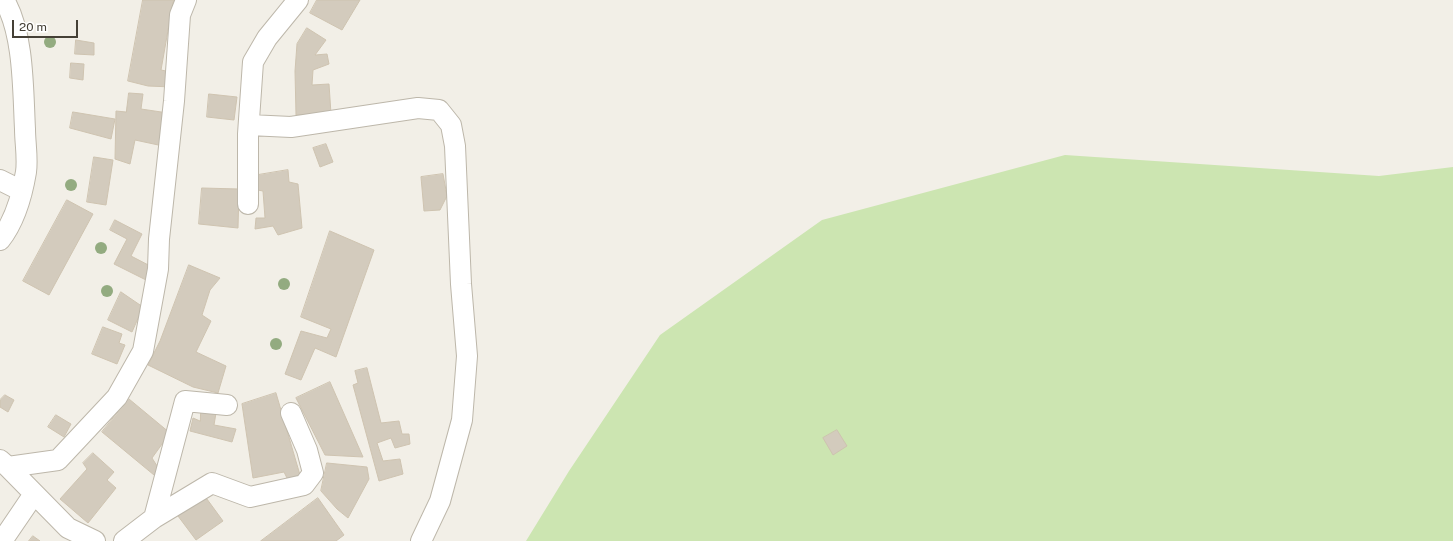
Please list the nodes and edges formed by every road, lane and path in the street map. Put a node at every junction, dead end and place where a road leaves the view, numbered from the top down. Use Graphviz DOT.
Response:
graph roads {
  1 [pos="4,0"];
  2 [pos="186,0"];
  3 [pos="298,0"];
  4 [pos="6,15"];
  5 [pos="249,125"];
  6 [pos="0,180"];
  7 [pos="22,191"];
  8 [pos="248,204"];
  9 [pos="0,240"];
  10 [pos="227,405"];
  11 [pos="291,413"];
  12 [pos="4,463"];
  13 [pos="34,494"];
  14 [pos="154,518"];
  15 [pos="2,541"];
  16 [pos="95,541"];
  17 [pos="124,541"];
  18 [pos="421,541"];
  1 -- 4 [label="street"];
  2 -- 12 [label="street"];
  3 -- 5 [label="street"];
  4 -- 7 [label="street"];
  5 -- 8 [label="street"];
  5 -- 18 [label="street"];
  6 -- 7 [label="street"];
  7 -- 9 [label="street"];
  10 -- 14 [label="street"];
  11 -- 14 [label="street"];
  12 -- 13 [label="street"];
  13 -- 15 [label="street"];
  13 -- 16 [label="street"];
  14 -- 17 [label="street"];
}
